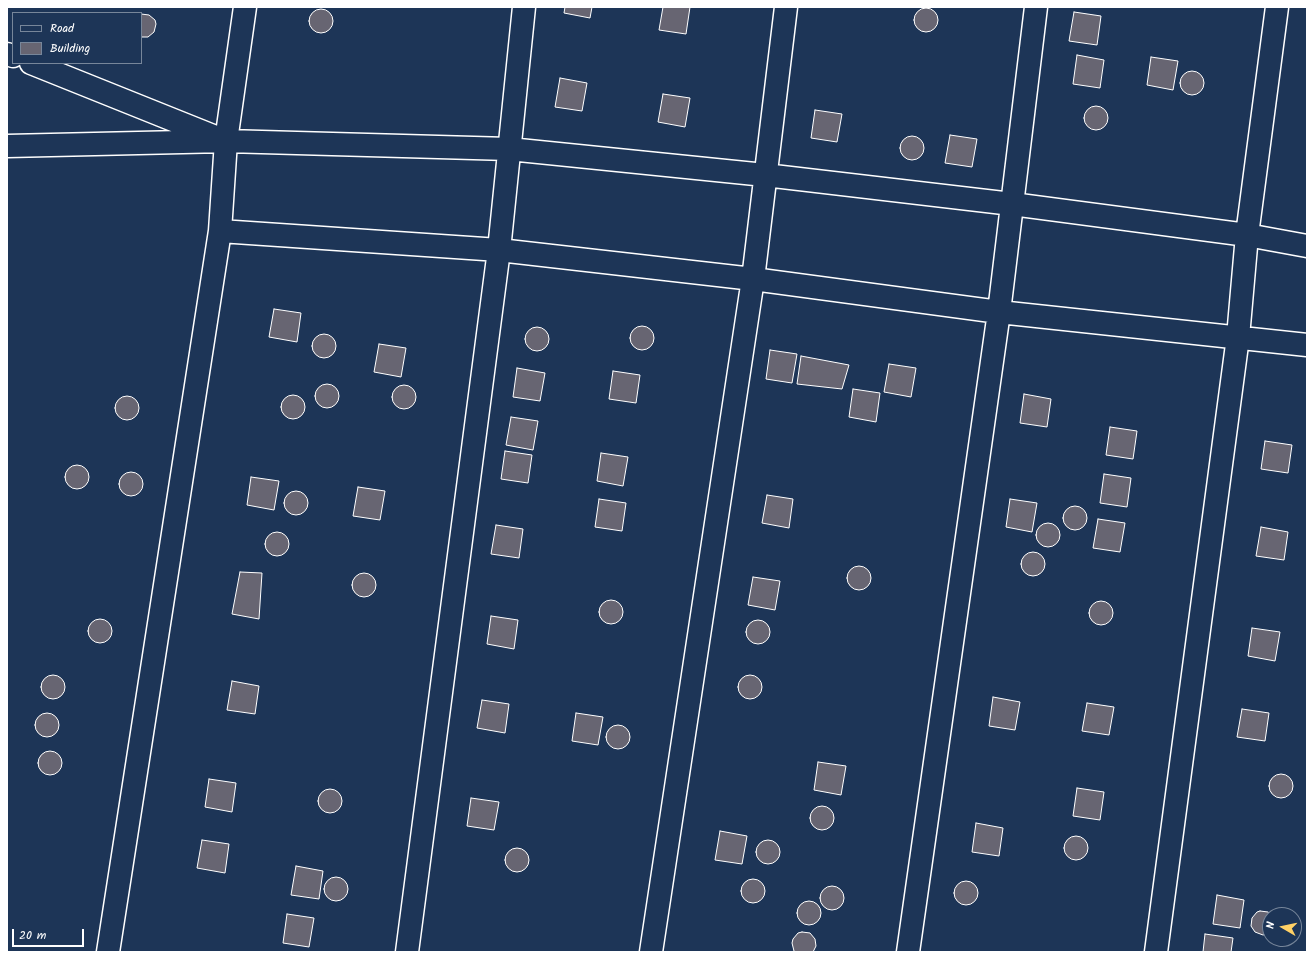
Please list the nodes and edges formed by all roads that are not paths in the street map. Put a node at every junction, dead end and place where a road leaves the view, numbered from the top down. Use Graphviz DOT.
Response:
graph roads {
  1 [pos="245,7"];
  2 [pos="524,7"];
  3 [pos="786,7"];
  4 [pos="1036,7"];
  5 [pos="1277,7"];
  6 [pos="34,64"];
  7 [pos="226,141"];
  8 [pos="7,146"];
  9 [pos="509,149"];
  10 [pos="765,175"];
  11 [pos="1012,204"];
  12 [pos="220,231"];
  13 [pos="1248,235"];
  14 [pos="1307,246"];
  15 [pos="499,250"];
  16 [pos="753,279"];
  17 [pos="999,312"];
  18 [pos="1238,337"];
  19 [pos="1307,345"];
  20 [pos="108,952"];
  21 [pos="407,952"];
  22 [pos="651,952"];
  23 [pos="908,952"];
  24 [pos="1156,952"];
  1 -- 7 [label="street"];
  2 -- 9 [label="street"];
  3 -- 10 [label="street"];
  4 -- 11 [label="street"];
  5 -- 13 [label="street"];
  6 -- 7 [label="street"];
  7 -- 8 [label="street"];
  7 -- 9 [label="street"];
  7 -- 12 [label="street"];
  9 -- 10 [label="street"];
  9 -- 15 [label="street"];
  10 -- 11 [label="street"];
  10 -- 16 [label="street"];
  11 -- 13 [label="street"];
  11 -- 17 [label="street"];
  12 -- 15 [label="street"];
  12 -- 20 [label="street"];
  13 -- 14 [label="street"];
  13 -- 18 [label="street"];
  15 -- 16 [label="street"];
  15 -- 21 [label="street"];
  16 -- 17 [label="street"];
  16 -- 22 [label="street"];
  17 -- 18 [label="street"];
  17 -- 23 [label="street"];
  18 -- 19 [label="street"];
  18 -- 24 [label="street"];
}
